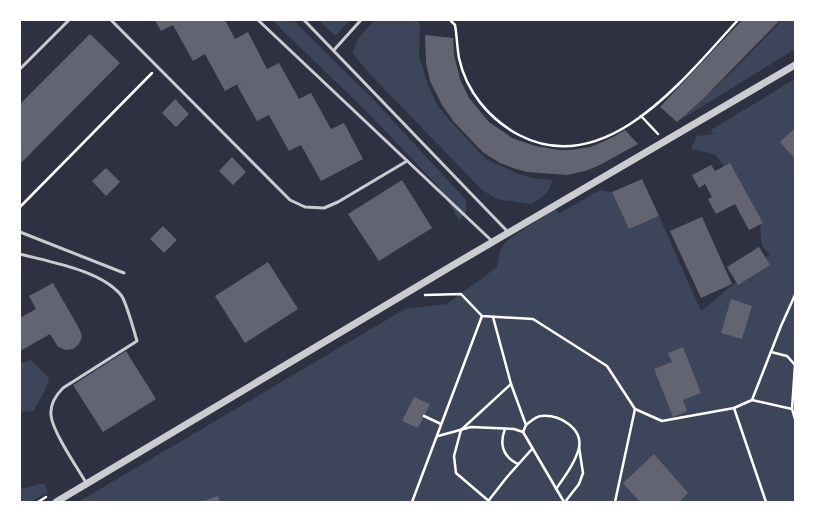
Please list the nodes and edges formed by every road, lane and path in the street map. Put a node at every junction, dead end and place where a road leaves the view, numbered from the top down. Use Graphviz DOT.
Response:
graph roads {
  1 [pos="69,20"];
  2 [pos="111,20"];
  3 [pos="258,20"];
  4 [pos="304,20"];
  5 [pos="361,20"];
  6 [pos="450,20"];
  7 [pos="738,20"];
  8 [pos="334,50"];
  9 [pos="795,65"];
  10 [pos="158,67"];
  11 [pos="20,69"];
  12 [pos="641,116"];
  13 [pos="658,134"];
  14 [pos="407,160"];
  15 [pos="20,207"];
  16 [pos="20,232"];
  17 [pos="509,233"];
  18 [pos="494,242"];
  19 [pos="20,254"];
  20 [pos="124,273"];
  21 [pos="424,295"];
  22 [pos="795,295"];
  23 [pos="482,316"];
  24 [pos="493,317"];
  25 [pos="771,352"];
  26 [pos="795,365"];
  27 [pos="511,384"];
  28 [pos="752,400"];
  29 [pos="734,408"];
  30 [pos="635,409"];
  31 [pos="792,409"];
  32 [pos="424,416"];
  33 [pos="795,419"];
  34 [pos="441,424"];
  35 [pos="526,425"];
  36 [pos="506,428"];
  37 [pos="461,430"];
  38 [pos="523,432"];
  39 [pos="437,436"];
  40 [pos="579,446"];
  41 [pos="532,449"];
  42 [pos="518,464"];
  43 [pos="87,484"];
  44 [pos="556,488"];
  45 [pos="489,501"];
  46 [pos="56,502"];
  47 [pos="412,502"];
  48 [pos="564,502"];
  49 [pos="615,502"];
  50 [pos="766,502"];
  1 -- 11 [label="lane"];
  2 -- 10 [label="lane"];
  3 -- 14 [label="lane"];
  4 -- 8 [label="lane"];
  5 -- 8 [label="lane"];
  6 -- 12 [label="path"];
  7 -- 12 [label="path"];
  8 -- 17 [label="lane"];
  9 -- 17 [label="street"];
  10 -- 14 [label="lane"];
  10 -- 15 [label="path"];
  12 -- 13 [label="path"];
  14 -- 18 [label="lane"];
  16 -- 20 [label="lane"];
  17 -- 18 [label="street"];
  18 -- 43 [label="street"];
  19 -- 43 [label="lane"];
  21 -- 23 [label="path"];
  22 -- 25 [label="path"];
  23 -- 24 [label="path"];
  23 -- 34 [label="path"];
  24 -- 27 [label="path"];
  24 -- 30 [label="path"];
  25 -- 26 [label="path"];
  25 -- 28 [label="path"];
  26 -- 31 [label="path"];
  27 -- 35 [label="path"];
  27 -- 37 [label="path"];
  28 -- 29 [label="path"];
  28 -- 31 [label="path"];
  29 -- 30 [label="path"];
  29 -- 50 [label="path"];
  30 -- 49 [label="path"];
  31 -- 33 [label="path"];
  32 -- 34 [label="path"];
  34 -- 39 [label="path"];
  35 -- 38 [label="path"];
  35 -- 40 [label="path"];
  36 -- 37 [label="path"];
  36 -- 38 [label="path"];
  36 -- 42 [label="path"];
  37 -- 39 [label="path"];
  37 -- 45 [label="path"];
  38 -- 41 [label="path"];
  39 -- 47 [label="path"];
  40 -- 44 [label="path"];
  40 -- 48 [label="path"];
  41 -- 42 [label="path"];
  41 -- 44 [label="path"];
  42 -- 45 [label="path"];
  43 -- 46 [label="street"];
  44 -- 48 [label="path"];
}
